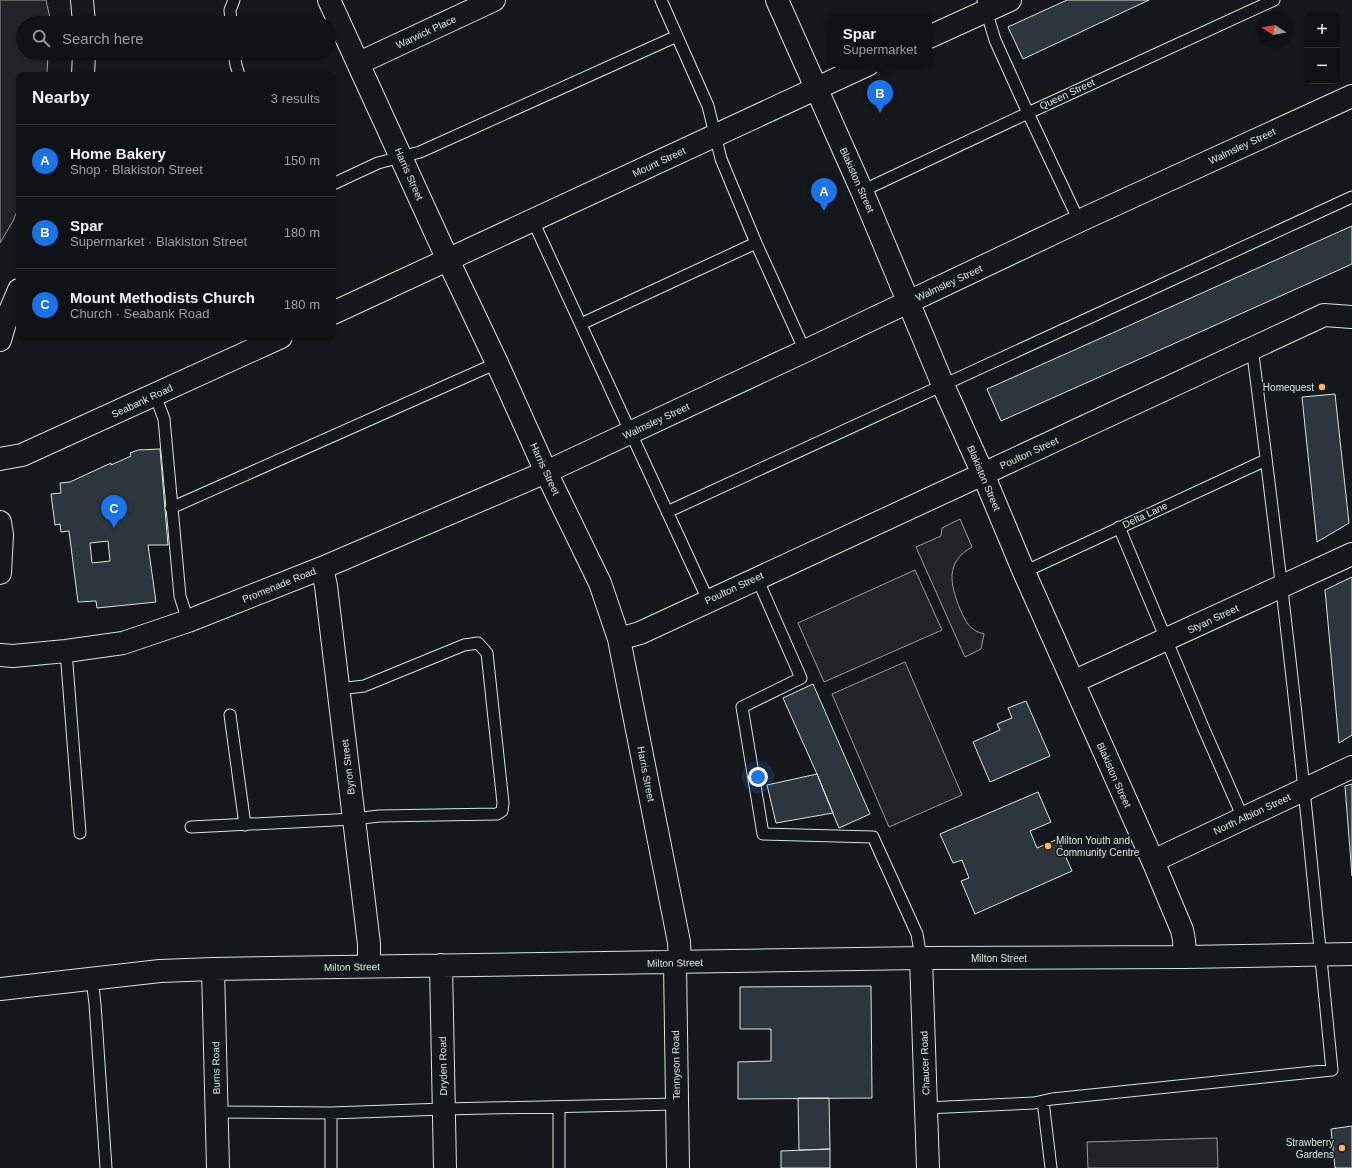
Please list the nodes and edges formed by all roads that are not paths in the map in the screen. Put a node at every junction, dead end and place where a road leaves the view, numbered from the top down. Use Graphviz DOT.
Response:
graph roads {
  1 [pos="82,0"];
  2 [pos="234,0"];
  3 [pos="329,0"];
  4 [pos="494,0"];
  5 [pos="662,0"];
  6 [pos="777,0"];
  7 [pos="1010,0"];
  8 [pos="1274,0"];
  9 [pos="984,6"];
  10 [pos="83,16"];
  11 [pos="230,16"];
  12 [pos="932,35"];
  13 [pos="677,36"];
  14 [pos="84,60"];
  15 [pos="235,60"];
  16 [pos="359,63"];
  17 [pos="863,67"];
  18 [pos="83,72"];
  19 [pos="238,72"];
  20 [pos="816,88"];
  21 [pos="1352,96"];
  22 [pos="1028,113"];
  23 [pos="715,135"];
  24 [pos="402,157"];
  25 [pos="336,183"];
  26 [pos="862,191"];
  27 [pos="1352,197"];
  28 [pos="533,221"];
  29 [pos="1080,221"];
  30 [pos="756,243"];
  31 [pos="448,260"];
  32 [pos="16,297"];
  33 [pos="909,302"];
  34 [pos="336,312"];
  35 [pos="1352,317"];
  36 [pos="581,324"];
  37 [pos="0,340"];
  38 [pos="275,340"];
  39 [pos="1252,348"];
  40 [pos="805,351"];
  41 [pos="497,363"];
  42 [pos="943,385"];
  43 [pos="155,396"];
  44 [pos="631,433"];
  45 [pos="0,459"];
  46 [pos="1266,460"];
  47 [pos="546,472"];
  48 [pos="983,474"];
  49 [pos="171,508"];
  50 [pos="667,512"];
  51 [pos="0,522"];
  52 [pos="1119,527"];
  53 [pos="1352,554"];
  54 [pos="322,568"];
  55 [pos="1024,572"];
  56 [pos="0,573"];
  57 [pos="757,578"];
  58 [pos="1281,587"];
  59 [pos="708,600"];
  60 [pos="188,621"];
  61 [pos="619,639"];
  62 [pos="1167,640"];
  63 [pos="66,651"];
  64 [pos="0,655"];
  65 [pos="1073,682"];
  66 [pos="339,689"];
  67 [pos="230,715"];
  68 [pos="1352,767"];
  69 [pos="1304,789"];
  70 [pos="1243,818"];
  71 [pos="354,819"];
  72 [pos="245,824"];
  73 [pos="191,827"];
  74 [pos="80,833"];
  75 [pos="1153,861"];
  76 [pos="1352,954"];
  77 [pos="1320,955"];
  78 [pos="1186,957"];
  79 [pos="921,958"];
  80 [pos="677,963"];
  81 [pos="441,965"];
  82 [pos="369,966"];
  83 [pos="213,969"];
  84 [pos="92,979"];
  85 [pos="0,989"];
  86 [pos="1043,1101"];
  87 [pos="677,1104"];
  88 [pos="559,1107"];
  89 [pos="926,1108"];
  90 [pos="444,1109"];
  91 [pos="216,1112"];
  92 [pos="331,1113"];
  93 [pos="106,1168"];
  94 [pos="218,1168"];
  95 [pos="331,1168"];
  96 [pos="445,1168"];
  97 [pos="559,1168"];
  98 [pos="678,1168"];
  99 [pos="928,1168"];
  100 [pos="1051,1168"];
  1 -- 10 [label="street"];
  2 -- 11 [label="lane"];
  3 -- 16 [label="street, Harris Street"];
  4 -- 16 [label="street, Warwick Place"];
  5 -- 13 [label="lane"];
  6 -- 20 [label="street, Blakiston Street"];
  7 -- 9 [label="street"];
  8 -- 22 [label="lane, Queen Street"];
  9 -- 12 [label="street"];
  9 -- 22 [label="lane"];
  13 -- 23 [label="lane"];
  13 -- 24 [label="lane"];
  14 -- 18 [label="street"];
  15 -- 19 [label="lane"];
  16 -- 24 [label="street, Harris Street"];
  17 -- 20 [label="street, Mount Street"];
  20 -- 23 [label="street, Mount Street"];
  20 -- 26 [label="street, Blakiston Street"];
  21 -- 29 [label="street, Walmsley Street"];
  22 -- 26 [label="lane, Queen Street"];
  22 -- 29 [label="lane"];
  23 -- 28 [label="street, Mount Street"];
  23 -- 30 [label="lane"];
  24 -- 25 [label="lane"];
  24 -- 31 [label="street, Harris Street"];
  26 -- 33 [label="street, Blakiston Street"];
  27 -- 42 [label="lane"];
  28 -- 31 [label="street, Mount Street"];
  28 -- 36 [label="lane"];
  29 -- 33 [label="street, Walmsley Street"];
  30 -- 36 [label="lane"];
  30 -- 40 [label="lane"];
  31 -- 34 [label="street"];
  31 -- 41 [label="street, Harris Street"];
  32 -- 37 [label="street"];
  33 -- 40 [label="street, Walmsley Street"];
  33 -- 42 [label="street, Blakiston Street"];
  35 -- 39 [label="street, Poulton Street"];
  36 -- 44 [label="lane"];
  38 -- 43 [label="street, Seabank Road"];
  39 -- 46 [label="lane"];
  39 -- 48 [label="street, Poulton Street"];
  40 -- 44 [label="street, Walmsley Street"];
  41 -- 47 [label="street, Harris Street"];
  41 -- 49 [label="lane"];
  42 -- 48 [label="street, Blakiston Street"];
  42 -- 50 [label="lane"];
  43 -- 45 [label="street, Seabank Road"];
  43 -- 49 [label="lane"];
  44 -- 47 [label="street, Walmsley Street"];
  44 -- 50 [label="lane"];
  46 -- 52 [label="lane, Delta Lane"];
  46 -- 58 [label="lane"];
  47 -- 54 [label="street, Promenade Road"];
  47 -- 61 [label="street, Harris Street"];
  48 -- 55 [label="street, Blakiston Street"];
  48 -- 57 [label="street, Poulton Street"];
  49 -- 60 [label="lane"];
  50 -- 59 [label="lane"];
  51 -- 56 [label="street"];
  52 -- 55 [label="lane, Delta Lane"];
  52 -- 62 [label="lane"];
  53 -- 58 [label="street, Styan Street"];
  54 -- 60 [label="street, Promenade Road"];
  54 -- 66 [label="street, Byron Street"];
  55 -- 65 [label="street, Blakiston Street"];
  57 -- 59 [label="street, Poulton Street"];
  57 -- 79 [label="lane"];
  58 -- 62 [label="street, Styan Street"];
  58 -- 69 [label="lane"];
  59 -- 61 [label="street, Poulton Street"];
  60 -- 63 [label="street, Promenade Road"];
  61 -- 80 [label="street, Harris Street"];
  62 -- 65 [label="street, Styan Street"];
  62 -- 70 [label="lane"];
  63 -- 64 [label="street, Promenade Road"];
  63 -- 74 [label="lane"];
  65 -- 75 [label="street, Blakiston Street"];
  66 -- 71 [label="street, Byron Street"];
  66 -- 71 [label="lane"];
  67 -- 72 [label="lane"];
  68 -- 69 [label="street, North Albion Street"];
  69 -- 70 [label="street, North Albion Street"];
  69 -- 77 [label="lane"];
  70 -- 75 [label="street, North Albion Street"];
  71 -- 72 [label="lane"];
  71 -- 82 [label="street, Byron Street"];
  72 -- 73 [label="lane"];
  75 -- 78 [label="street, Blakiston Street"];
  76 -- 77 [label="street, Milton Street"];
  77 -- 78 [label="street, Milton Street"];
  77 -- 86 [label="lane"];
  78 -- 79 [label="street, Milton Street"];
  79 -- 80 [label="street, Milton Street"];
  79 -- 89 [label="street, Chaucer Road"];
  80 -- 81 [label="street, Milton Street"];
  80 -- 87 [label="street, Tennyson Road"];
  81 -- 82 [label="street, Milton Street"];
  81 -- 90 [label="street, Dryden Road"];
  82 -- 83 [label="street, Milton Street"];
  83 -- 84 [label="street, Milton Street"];
  83 -- 91 [label="street, Burns Road"];
  84 -- 85 [label="street, Milton Street"];
  84 -- 93 [label="lane"];
  86 -- 89 [label="lane"];
  86 -- 100 [label="lane"];
  87 -- 88 [label="lane"];
  87 -- 98 [label="street, Tennyson Road"];
  88 -- 90 [label="lane"];
  88 -- 97 [label="lane"];
  89 -- 99 [label="street, Chaucer Road"];
  90 -- 92 [label="lane"];
  90 -- 96 [label="street, Dryden Road"];
  91 -- 92 [label="lane"];
  91 -- 94 [label="street, Burns Road"];
  92 -- 95 [label="lane"];
}
